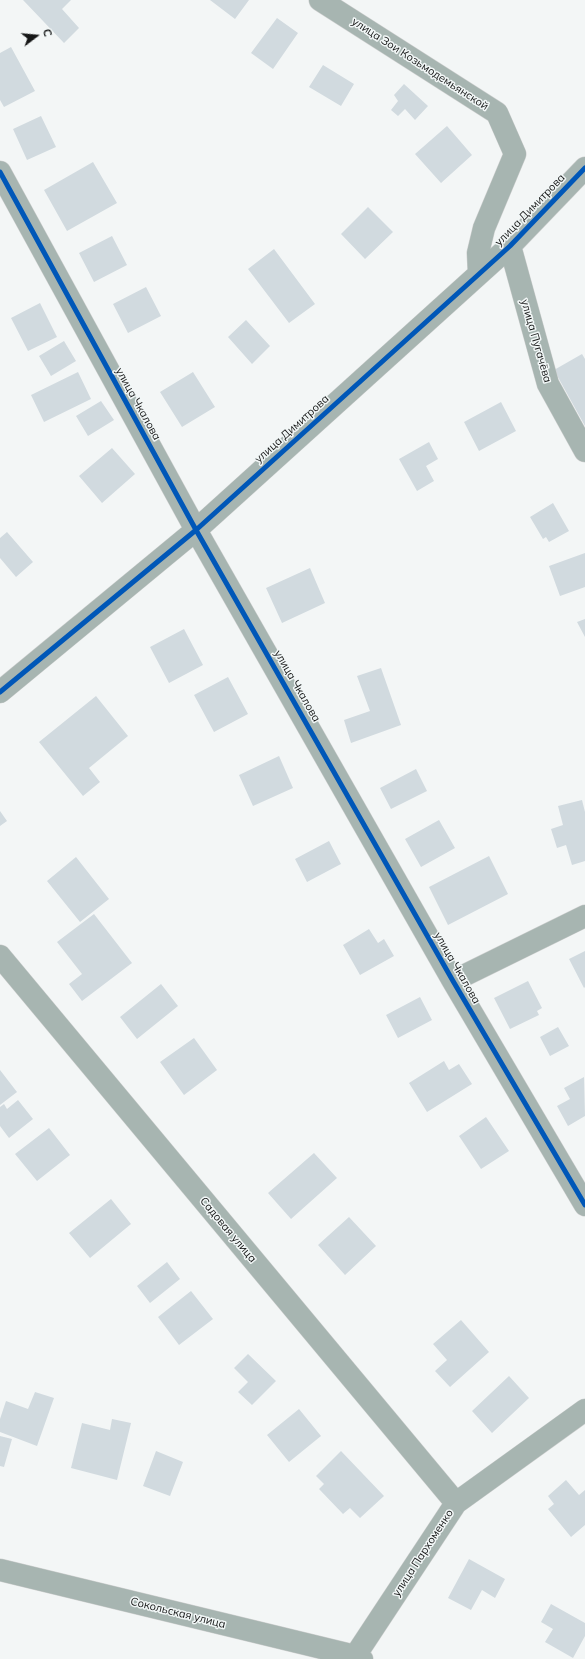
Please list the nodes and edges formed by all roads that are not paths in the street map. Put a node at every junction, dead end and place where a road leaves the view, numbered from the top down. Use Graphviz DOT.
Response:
graph roads {
  1 [pos="320,0"];
  2 [pos="585,168"];
  3 [pos="0,172"];
  4 [pos="510,246"];
  5 [pos="479,274"];
  6 [pos="585,451"];
  7 [pos="196,530"];
  8 [pos="0,692"];
  9 [pos="585,916"];
  10 [pos="0,956"];
  11 [pos="453,981"];
  12 [pos="585,1206"];
  13 [pos="585,1410"];
  14 [pos="456,1503"];
  15 [pos="0,1570"];
  16 [pos="358,1658"];
  1 -- 5 [label="street, улица Зои Козьмодемьянской"];
  2 -- 4 [label="street, улица Димитрова"];
  3 -- 7 [label="street, улица Чкалова"];
  4 -- 5 [label="street, улица Димитрова"];
  4 -- 6 [label="street, улица Пугачёва"];
  5 -- 7 [label="street, улица Димитрова"];
  7 -- 8 [label="street, улица Димитрова"];
  7 -- 11 [label="street, улица Чкалова"];
  9 -- 11 [label="street"];
  10 -- 14 [label="street, Садовая улица"];
  11 -- 12 [label="street, улица Чкалова"];
  13 -- 14 [label="street, улица Пархоменко"];
  14 -- 16 [label="street, улица Пархоменко"];
  15 -- 16 [label="street, Сокольская улица"];
}
